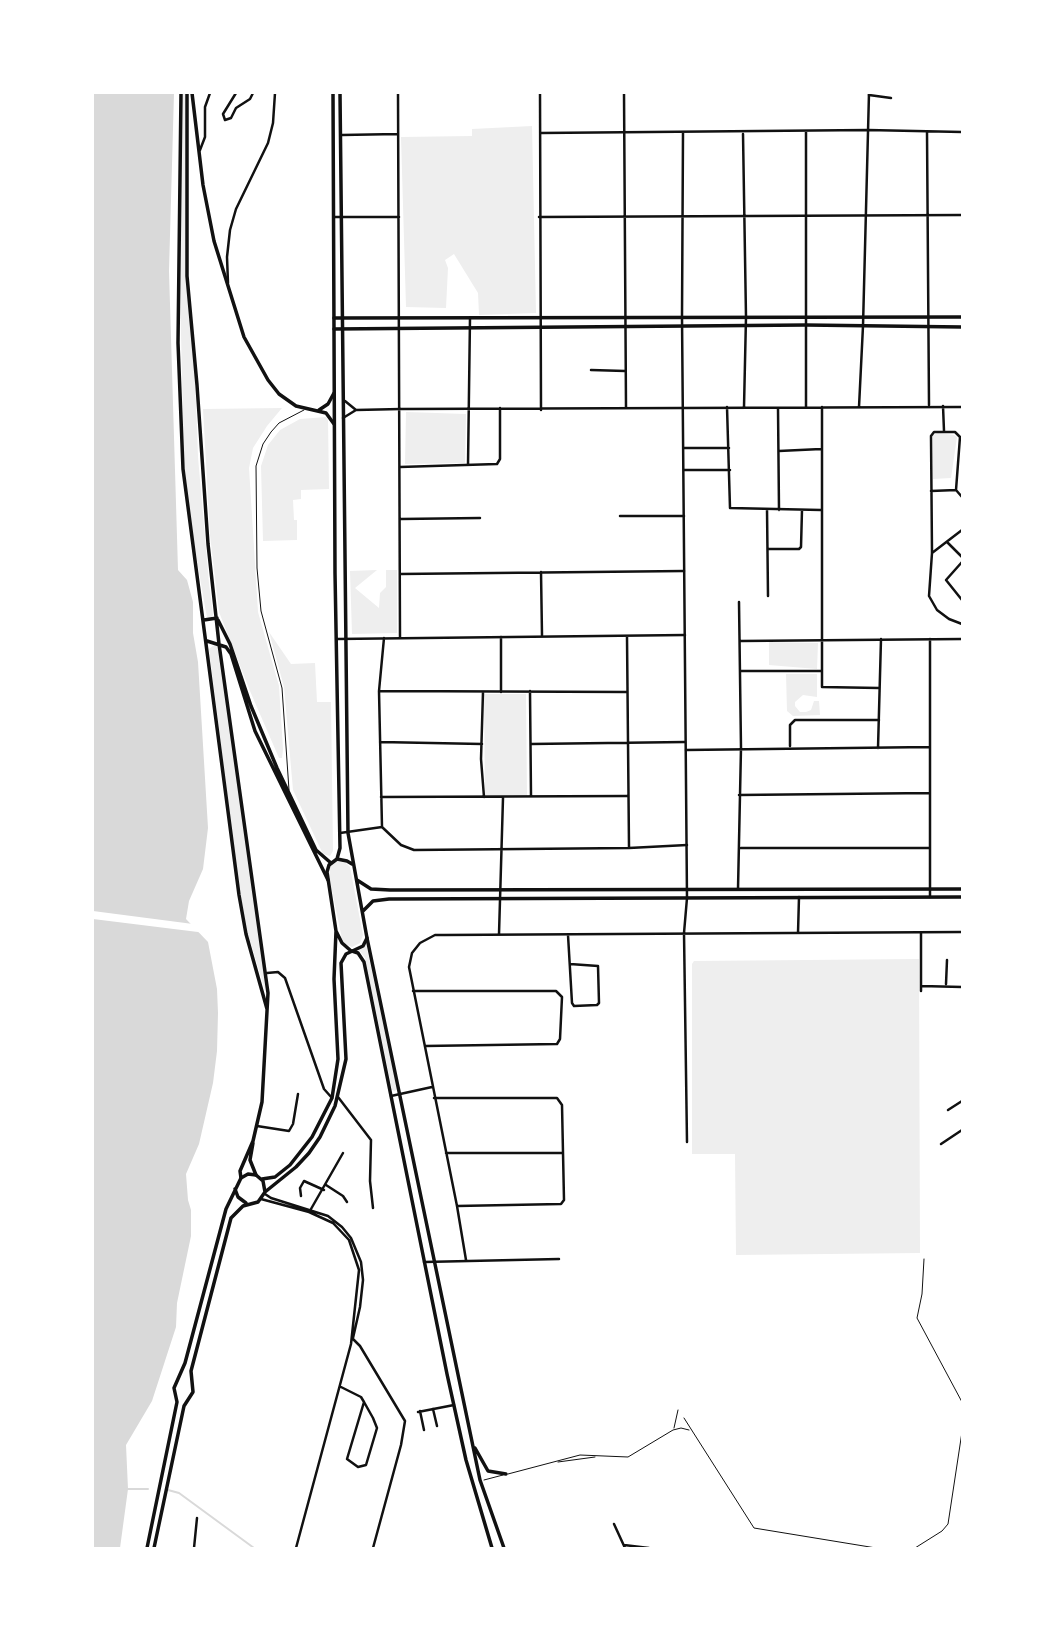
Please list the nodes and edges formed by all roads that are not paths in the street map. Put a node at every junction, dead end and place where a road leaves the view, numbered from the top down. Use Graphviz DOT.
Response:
graph roads {
  1 [pos="181,93"];
  2 [pos="189,93"];
  3 [pos="210,93"];
  4 [pos="236,93"];
  5 [pos="253,93"];
  6 [pos="275,93"];
  7 [pos="333,93"];
  8 [pos="340,93"];
  9 [pos="398,93"];
  10 [pos="540,93"];
  11 [pos="624,93"];
  12 [pos="869,94"];
  13 [pos="891,97"];
  14 [pos="868,130"];
  15 [pos="806,131"];
  16 [pos="623,132"];
  17 [pos="683,132"];
  18 [pos="927,132"];
  19 [pos="962,132"];
  20 [pos="743,133"];
  21 [pos="398,134"];
  22 [pos="340,135"];
  23 [pos="541,135"];
  24 [pos="197,138"];
  25 [pos="187,141"];
  26 [pos="199,153"];
  27 [pos="683,215"];
  28 [pos="744,215"];
  29 [pos="807,215"];
  30 [pos="927,215"];
  31 [pos="962,215"];
  32 [pos="623,216"];
  33 [pos="865,216"];
  34 [pos="335,217"];
  35 [pos="342,217"];
  36 [pos="399,217"];
  37 [pos="539,217"];
  38 [pos="231,299"];
  39 [pos="398,316"];
  40 [pos="682,316"];
  41 [pos="807,316"];
  42 [pos="863,316"];
  43 [pos="342,317"];
  44 [pos="624,317"];
  45 [pos="746,317"];
  46 [pos="928,317"];
  47 [pos="962,317"];
  48 [pos="334,318"];
  49 [pos="470,318"];
  50 [pos="539,318"];
  51 [pos="683,325"];
  52 [pos="807,325"];
  53 [pos="624,326"];
  54 [pos="746,326"];
  55 [pos="863,326"];
  56 [pos="397,327"];
  57 [pos="929,327"];
  58 [pos="962,327"];
  59 [pos="469,328"];
  60 [pos="334,329"];
  61 [pos="342,329"];
  62 [pos="539,329"];
  63 [pos="591,370"];
  64 [pos="625,371"];
  65 [pos="334,383"];
  66 [pos="343,383"];
  67 [pos="334,393"];
  68 [pos="343,397"];
  69 [pos="929,406"];
  70 [pos="943,406"];
  71 [pos="684,407"];
  72 [pos="727,407"];
  73 [pos="744,407"];
  74 [pos="778,407"];
  75 [pos="806,407"];
  76 [pos="822,407"];
  77 [pos="859,407"];
  78 [pos="962,407"];
  79 [pos="401,408"];
  80 [pos="469,408"];
  81 [pos="500,408"];
  82 [pos="626,408"];
  83 [pos="306,409"];
  84 [pos="317,410"];
  85 [pos="356,410"];
  86 [pos="541,410"];
  87 [pos="343,418"];
  88 [pos="335,425"];
  89 [pos="944,431"];
  90 [pos="343,439"];
  91 [pos="335,440"];
  92 [pos="684,448"];
  93 [pos="729,448"];
  94 [pos="821,449"];
  95 [pos="779,451"];
  96 [pos="468,465"];
  97 [pos="400,467"];
  98 [pos="684,470"];
  99 [pos="730,470"];
  100 [pos="956,490"];
  101 [pos="931,491"];
  102 [pos="962,496"];
  103 [pos="335,505"];
  104 [pos="343,505"];
  105 [pos="767,509"];
  106 [pos="779,510"];
  107 [pos="803,510"];
  108 [pos="821,510"];
  109 [pos="620,516"];
  110 [pos="684,516"];
  111 [pos="480,518"];
  112 [pos="401,519"];
  113 [pos="962,530"];
  114 [pos="947,541"];
  115 [pos="768,549"];
  116 [pos="932,553"];
  117 [pos="962,559"];
  118 [pos="685,571"];
  119 [pos="541,572"];
  120 [pos="335,573"];
  121 [pos="344,573"];
  122 [pos="400,574"];
  123 [pos="768,596"];
  124 [pos="962,600"];
  125 [pos="739,602"];
  126 [pos="217,618"];
  127 [pos="204,620"];
  128 [pos="962,624"];
  129 [pos="685,635"];
  130 [pos="501,636"];
  131 [pos="542,636"];
  132 [pos="627,637"];
  133 [pos="384,638"];
  134 [pos="400,638"];
  135 [pos="337,639"];
  136 [pos="345,639"];
  137 [pos="881,639"];
  138 [pos="930,639"];
  139 [pos="962,639"];
  140 [pos="821,640"];
  141 [pos="207,641"];
  142 [pos="741,641"];
  143 [pos="219,643"];
  144 [pos="741,671"];
  145 [pos="821,671"];
  146 [pos="880,688"];
  147 [pos="380,691"];
  148 [pos="530,691"];
  149 [pos="483,692"];
  150 [pos="501,692"];
  151 [pos="627,692"];
  152 [pos="337,706"];
  153 [pos="345,706"];
  154 [pos="879,720"];
  155 [pos="380,742"];
  156 [pos="687,742"];
  157 [pos="482,744"];
  158 [pos="531,744"];
  159 [pos="626,744"];
  160 [pos="790,747"];
  161 [pos="930,747"];
  162 [pos="741,748"];
  163 [pos="878,748"];
  164 [pos="686,750"];
  165 [pos="338,769"];
  166 [pos="346,769"];
  167 [pos="930,793"];
  168 [pos="290,794"];
  169 [pos="739,795"];
  170 [pos="627,796"];
  171 [pos="381,797"];
  172 [pos="484,797"];
  173 [pos="531,797"];
  174 [pos="503,798"];
  175 [pos="382,827"];
  176 [pos="339,833"];
  177 [pos="348,833"];
  178 [pos="687,845"];
  179 [pos="629,848"];
  180 [pos="740,848"];
  181 [pos="930,848"];
  182 [pos="501,850"];
  183 [pos="337,859"];
  184 [pos="331,863"];
  185 [pos="352,864"];
  186 [pos="356,879"];
  187 [pos="328,880"];
  188 [pos="930,888"];
  189 [pos="962,888"];
  190 [pos="738,889"];
  191 [pos="502,890"];
  192 [pos="687,890"];
  193 [pos="799,897"];
  194 [pos="930,897"];
  195 [pos="962,897"];
  196 [pos="687,898"];
  197 [pos="499,900"];
  198 [pos="362,913"];
  199 [pos="336,932"];
  200 [pos="962,932"];
  201 [pos="684,933"];
  202 [pos="798,933"];
  203 [pos="921,933"];
  204 [pos="499,934"];
  205 [pos="568,934"];
  206 [pos="367,938"];
  207 [pos="352,951"];
  208 [pos="947,960"];
  209 [pos="570,964"];
  210 [pos="267,972"];
  211 [pos="921,986"];
  212 [pos="946,986"];
  213 [pos="962,987"];
  214 [pos="414,991"];
  215 [pos="921,992"];
  216 [pos="268,1014"];
  217 [pos="425,1046"];
  218 [pos="432,1087"];
  219 [pos="298,1094"];
  220 [pos="401,1095"];
  221 [pos="390,1096"];
  222 [pos="338,1097"];
  223 [pos="332,1098"];
  224 [pos="435,1098"];
  225 [pos="962,1101"];
  226 [pos="948,1110"];
  227 [pos="257,1126"];
  228 [pos="962,1130"];
  229 [pos="253,1141"];
  230 [pos="687,1142"];
  231 [pos="941,1144"];
  232 [pos="343,1153"];
  233 [pos="446,1153"];
  234 [pos="563,1153"];
  235 [pos="258,1177"];
  236 [pos="241,1178"];
  237 [pos="326,1185"];
  238 [pos="235,1189"];
  239 [pos="324,1190"];
  240 [pos="265,1193"];
  241 [pos="301,1196"];
  242 [pos="261,1199"];
  243 [pos="347,1202"];
  244 [pos="248,1204"];
  245 [pos="457,1206"];
  246 [pos="373,1208"];
  247 [pos="311,1209"];
  248 [pos="559,1259"];
  249 [pos="924,1259"];
  250 [pos="466,1260"];
  251 [pos="435,1261"];
  252 [pos="424,1262"];
  253 [pos="352,1342"];
  254 [pos="179,1380"];
  255 [pos="193,1385"];
  256 [pos="341,1387"];
  257 [pos="177,1396"];
  258 [pos="187,1398"];
  259 [pos="364,1402"];
  260 [pos="962,1402"];
  261 [pos="453,1405"];
  262 [pos="433,1409"];
  263 [pos="678,1410"];
  264 [pos="684,1418"];
  265 [pos="437,1426"];
  266 [pos="424,1430"];
  267 [pos="673,1430"];
  268 [pos="692,1431"];
  269 [pos="962,1432"];
  270 [pos="473,1447"];
  271 [pos="595,1457"];
  272 [pos="555,1462"];
  273 [pos="506,1474"];
  274 [pos="481,1480"];
  275 [pos="472,1485"];
  276 [pos="197,1518"];
  277 [pos="614,1524"];
  278 [pos="625,1547"];
  279 [pos="147,1548"];
  280 [pos="154,1548"];
  281 [pos="194,1548"];
  282 [pos="296,1548"];
  283 [pos="373,1548"];
  284 [pos="492,1548"];
  285 [pos="504,1548"];
  286 [pos="649,1548"];
  287 [pos="876,1548"];
  288 [pos="915,1548"];
  1 -- 127 [label="main road"];
  2 -- 24 [label="main road"];
  2 -- 25 [label="main road"];
  3 -- 26 [label="street"];
  4 -- 5 [label="street"];
  6 -- 38 [label="street"];
  7 -- 34 [label="main road"];
  8 -- 22 [label="main road"];
  9 -- 21 [label="street"];
  10 -- 23 [label="street"];
  11 -- 16 [label="street"];
  12 -- 13 [label="street"];
  12 -- 14 [label="street"];
  14 -- 15 [label="street"];
  14 -- 18 [label="street"];
  14 -- 33 [label="street"];
  15 -- 20 [label="street"];
  15 -- 29 [label="street"];
  16 -- 17 [label="street"];
  16 -- 23 [label="street"];
  16 -- 32 [label="street"];
  17 -- 20 [label="street"];
  17 -- 27 [label="street"];
  18 -- 19 [label="street"];
  18 -- 30 [label="street"];
  20 -- 28 [label="street"];
  21 -- 22 [label="street"];
  21 -- 36 [label="street"];
  22 -- 35 [label="main road"];
  23 -- 37 [label="street"];
  24 -- 25 [label="main road"];
  24 -- 26 [label="main road"];
  25 -- 126 [label="main road"];
  26 -- 38 [label="main road"];
  27 -- 28 [label="street"];
  27 -- 32 [label="street"];
  27 -- 40 [label="street"];
  28 -- 29 [label="street"];
  28 -- 45 [label="street"];
  29 -- 33 [label="street"];
  29 -- 41 [label="street"];
  30 -- 31 [label="street"];
  30 -- 33 [label="street"];
  30 -- 46 [label="street"];
  32 -- 37 [label="street"];
  32 -- 44 [label="street"];
  33 -- 42 [label="street"];
  34 -- 35 [label="street"];
  34 -- 48 [label="main road"];
  35 -- 36 [label="street"];
  35 -- 43 [label="main road"];
  36 -- 39 [label="street"];
  37 -- 50 [label="street"];
  38 -- 83 [label="main road"];
  39 -- 43 [label="main road"];
  39 -- 49 [label="main road"];
  39 -- 56 [label="street"];
  40 -- 44 [label="main road"];
  40 -- 45 [label="main road"];
  40 -- 51 [label="street"];
  41 -- 42 [label="main road"];
  41 -- 45 [label="main road"];
  41 -- 52 [label="street"];
  42 -- 46 [label="main road"];
  42 -- 55 [label="street"];
  43 -- 48 [label="main road"];
  43 -- 61 [label="main road"];
  44 -- 50 [label="main road"];
  44 -- 53 [label="street"];
  45 -- 54 [label="street"];
  46 -- 47 [label="main road"];
  46 -- 57 [label="street"];
  48 -- 60 [label="main road"];
  49 -- 50 [label="main road"];
  49 -- 59 [label="street"];
  50 -- 62 [label="street"];
  51 -- 53 [label="main road"];
  51 -- 54 [label="main road"];
  51 -- 71 [label="street"];
  52 -- 54 [label="main road"];
  52 -- 55 [label="main road"];
  52 -- 75 [label="street"];
  53 -- 62 [label="main road"];
  53 -- 64 [label="street"];
  54 -- 73 [label="street"];
  55 -- 57 [label="main road"];
  55 -- 77 [label="street"];
  56 -- 59 [label="main road"];
  56 -- 61 [label="main road"];
  56 -- 79 [label="street"];
  57 -- 58 [label="main road"];
  57 -- 69 [label="street"];
  59 -- 62 [label="main road"];
  59 -- 80 [label="street"];
  60 -- 61 [label="main road"];
  60 -- 65 [label="main road"];
  61 -- 66 [label="main road"];
  62 -- 86 [label="street"];
  63 -- 64 [label="street"];
  64 -- 82 [label="street"];
  65 -- 66 [label="main road"];
  65 -- 67 [label="main road"];
  66 -- 68 [label="main road"];
  67 -- 84 [label="main road"];
  67 -- 88 [label="main road"];
  68 -- 85 [label="street"];
  68 -- 87 [label="main road"];
  69 -- 70 [label="street"];
  69 -- 77 [label="street"];
  70 -- 78 [label="street"];
  70 -- 89 [label="street"];
  71 -- 72 [label="street"];
  71 -- 82 [label="street"];
  71 -- 92 [label="street"];
  72 -- 73 [label="street"];
  72 -- 93 [label="street"];
  73 -- 74 [label="street"];
  74 -- 75 [label="street"];
  74 -- 95 [label="street"];
  75 -- 76 [label="street"];
  76 -- 77 [label="street"];
  76 -- 94 [label="street"];
  79 -- 80 [label="street"];
  79 -- 85 [label="street"];
  79 -- 97 [label="street"];
  80 -- 81 [label="street"];
  80 -- 96 [label="street"];
  81 -- 86 [label="street"];
  81 -- 96 [label="street"];
  82 -- 86 [label="street"];
  83 -- 84 [label="main road"];
  83 -- 168 [label="lane"];
  84 -- 88 [label="main road"];
  85 -- 87 [label="street"];
  87 -- 90 [label="main road"];
  88 -- 91 [label="main road"];
  89 -- 100 [label="street"];
  89 -- 101 [label="street"];
  90 -- 91 [label="main road"];
  90 -- 104 [label="main road"];
  91 -- 103 [label="main road"];
  92 -- 93 [label="street"];
  92 -- 98 [label="street"];
  93 -- 99 [label="street"];
  94 -- 95 [label="street"];
  94 -- 108 [label="street"];
  95 -- 106 [label="street"];
  96 -- 97 [label="street"];
  97 -- 112 [label="street"];
  98 -- 99 [label="street"];
  98 -- 110 [label="street"];
  99 -- 105 [label="street"];
  100 -- 101 [label="street"];
  100 -- 102 [label="street"];
  101 -- 116 [label="street"];
  103 -- 104 [label="main road"];
  103 -- 120 [label="main road"];
  104 -- 121 [label="main road"];
  105 -- 106 [label="street"];
  105 -- 115 [label="street"];
  106 -- 107 [label="street"];
  107 -- 108 [label="street"];
  107 -- 115 [label="street"];
  108 -- 140 [label="street"];
  109 -- 110 [label="street"];
  110 -- 118 [label="street"];
  111 -- 112 [label="street"];
  112 -- 122 [label="street"];
  113 -- 114 [label="street"];
  114 -- 116 [label="street"];
  114 -- 117 [label="street"];
  115 -- 123 [label="street"];
  116 -- 128 [label="street"];
  117 -- 124 [label="street"];
  118 -- 119 [label="street"];
  118 -- 129 [label="street"];
  119 -- 122 [label="street"];
  119 -- 131 [label="street"];
  120 -- 121 [label="main road"];
  120 -- 135 [label="main road"];
  121 -- 136 [label="main road"];
  122 -- 134 [label="street"];
  125 -- 142 [label="street"];
  126 -- 127 [label="main road"];
  126 -- 143 [label="main road"];
  126 -- 168 [label="main road"];
  127 -- 141 [label="main road"];
  129 -- 132 [label="street"];
  129 -- 156 [label="street"];
  130 -- 131 [label="street"];
  130 -- 134 [label="street"];
  130 -- 150 [label="street"];
  131 -- 132 [label="street"];
  132 -- 151 [label="street"];
  133 -- 134 [label="street"];
  133 -- 136 [label="street"];
  133 -- 147 [label="street"];
  135 -- 136 [label="street"];
  135 -- 152 [label="main road"];
  136 -- 153 [label="main road"];
  137 -- 138 [label="street"];
  137 -- 140 [label="street"];
  137 -- 146 [label="street"];
  138 -- 139 [label="street"];
  138 -- 161 [label="street"];
  140 -- 142 [label="street"];
  140 -- 145 [label="street"];
  141 -- 143 [label="main road"];
  141 -- 216 [label="main road"];
  142 -- 144 [label="street"];
  143 -- 187 [label="main road"];
  143 -- 210 [label="main road"];
  144 -- 145 [label="street"];
  144 -- 162 [label="street"];
  145 -- 146 [label="street"];
  146 -- 154 [label="street"];
  147 -- 149 [label="street"];
  147 -- 155 [label="street"];
  148 -- 150 [label="street"];
  148 -- 151 [label="street"];
  148 -- 158 [label="street"];
  149 -- 150 [label="street"];
  149 -- 157 [label="street"];
  151 -- 159 [label="street"];
  152 -- 153 [label="main road"];
  152 -- 165 [label="main road"];
  153 -- 166 [label="main road"];
  154 -- 160 [label="street"];
  154 -- 163 [label="street"];
  155 -- 157 [label="street"];
  155 -- 171 [label="street"];
  156 -- 159 [label="street"];
  156 -- 164 [label="street"];
  157 -- 172 [label="street"];
  158 -- 159 [label="street"];
  158 -- 173 [label="street"];
  159 -- 170 [label="street"];
  160 -- 162 [label="street"];
  160 -- 163 [label="street"];
  161 -- 163 [label="street"];
  161 -- 167 [label="street"];
  162 -- 164 [label="street"];
  162 -- 169 [label="street"];
  164 -- 178 [label="street"];
  165 -- 166 [label="main road"];
  165 -- 176 [label="main road"];
  166 -- 177 [label="main road"];
  167 -- 169 [label="street"];
  167 -- 181 [label="street"];
  168 -- 184 [label="main road"];
  169 -- 180 [label="street"];
  170 -- 173 [label="street"];
  170 -- 179 [label="street"];
  171 -- 172 [label="street"];
  171 -- 175 [label="street"];
  172 -- 174 [label="street"];
  173 -- 174 [label="street"];
  174 -- 182 [label="street"];
  175 -- 177 [label="street"];
  175 -- 182 [label="street"];
  176 -- 177 [label="street"];
  176 -- 183 [label="main road"];
  177 -- 185 [label="main road"];
  178 -- 179 [label="street"];
  178 -- 192 [label="street"];
  179 -- 182 [label="street"];
  180 -- 181 [label="street"];
  180 -- 190 [label="street"];
  181 -- 188 [label="street"];
  182 -- 191 [label="street"];
  183 -- 184 [label="main road"];
  183 -- 185 [label="main road"];
  184 -- 187 [label="main road"];
  185 -- 186 [label="main road"];
  186 -- 191 [label="main road"];
  186 -- 198 [label="main road"];
  187 -- 199 [label="main road"];
  188 -- 189 [label="main road"];
  188 -- 190 [label="main road"];
  188 -- 194 [label="street"];
  190 -- 192 [label="main road"];
  191 -- 192 [label="main road"];
  191 -- 197 [label="street"];
  192 -- 196 [label="street"];
  193 -- 194 [label="main road"];
  193 -- 196 [label="main road"];
  193 -- 202 [label="street"];
  194 -- 195 [label="main road"];
  196 -- 197 [label="main road"];
  196 -- 201 [label="street"];
  197 -- 198 [label="main road"];
  197 -- 204 [label="street"];
  198 -- 206 [label="main road"];
  199 -- 207 [label="main road"];
  199 -- 223 [label="main road"];
  200 -- 203 [label="street"];
  201 -- 202 [label="street"];
  201 -- 205 [label="street"];
  201 -- 230 [label="street"];
  202 -- 203 [label="street"];
  203 -- 211 [label="street"];
  204 -- 205 [label="street"];
  204 -- 214 [label="street"];
  205 -- 209 [label="street"];
  206 -- 207 [label="main road"];
  206 -- 220 [label="main road"];
  207 -- 221 [label="main road"];
  207 -- 222 [label="main road"];
  208 -- 212 [label="street"];
  209 -- 209 [label="street"];
  210 -- 216 [label="main road"];
  210 -- 223 [label="street"];
  211 -- 212 [label="street"];
  211 -- 215 [label="street"];
  212 -- 213 [label="street"];
  214 -- 217 [label="street"];
  214 -- 217 [label="street"];
  216 -- 227 [label="main road"];
  217 -- 218 [label="street"];
  218 -- 220 [label="street"];
  218 -- 224 [label="street"];
  219 -- 227 [label="street"];
  220 -- 221 [label="street"];
  220 -- 251 [label="main road"];
  221 -- 252 [label="main road"];
  222 -- 240 [label="main road"];
  222 -- 246 [label="street"];
  223 -- 235 [label="main road"];
  224 -- 233 [label="street"];
  224 -- 234 [label="street"];
  225 -- 226 [label="street"];
  227 -- 229 [label="main road"];
  228 -- 231 [label="street"];
  229 -- 235 [label="main road"];
  229 -- 236 [label="main road"];
  232 -- 237 [label="street"];
  233 -- 234 [label="street"];
  233 -- 245 [label="street"];
  234 -- 245 [label="street"];
  235 -- 236 [label="main road"];
  235 -- 240 [label="main road"];
  236 -- 238 [label="main road"];
  237 -- 239 [label="street"];
  237 -- 243 [label="street"];
  238 -- 244 [label="main road"];
  238 -- 254 [label="main road"];
  239 -- 241 [label="street"];
  239 -- 247 [label="street"];
  240 -- 242 [label="main road"];
  240 -- 247 [label="street"];
  242 -- 244 [label="main road"];
  242 -- 253 [label="street"];
  244 -- 255 [label="main road"];
  245 -- 250 [label="street"];
  247 -- 253 [label="street"];
  248 -- 250 [label="street"];
  249 -- 260 [label="lane"];
  250 -- 251 [label="street"];
  251 -- 252 [label="street"];
  251 -- 270 [label="main road"];
  252 -- 261 [label="main road"];
  253 -- 256 [label="street"];
  253 -- 283 [label="street"];
  254 -- 255 [label="main road"];
  254 -- 257 [label="main road"];
  255 -- 258 [label="main road"];
  256 -- 259 [label="street"];
  256 -- 282 [label="street"];
  257 -- 258 [label="main road"];
  257 -- 279 [label="main road"];
  258 -- 280 [label="main road"];
  259 -- 259 [label="street"];
  261 -- 262 [label="street"];
  261 -- 275 [label="main road"];
  262 -- 265 [label="street"];
  262 -- 266 [label="street"];
  263 -- 267 [label="lane"];
  264 -- 268 [label="lane"];
  267 -- 268 [label="lane"];
  267 -- 271 [label="lane"];
  268 -- 287 [label="lane"];
  269 -- 288 [label="lane"];
  270 -- 273 [label="main road"];
  270 -- 274 [label="main road"];
  271 -- 272 [label="lane"];
  271 -- 272 [label="lane"];
  272 -- 273 [label="lane"];
  273 -- 274 [label="lane"];
  274 -- 275 [label="lane"];
  274 -- 285 [label="main road"];
  275 -- 284 [label="main road"];
  276 -- 281 [label="street"];
  277 -- 278 [label="street"];
  278 -- 286 [label="street"];
}
